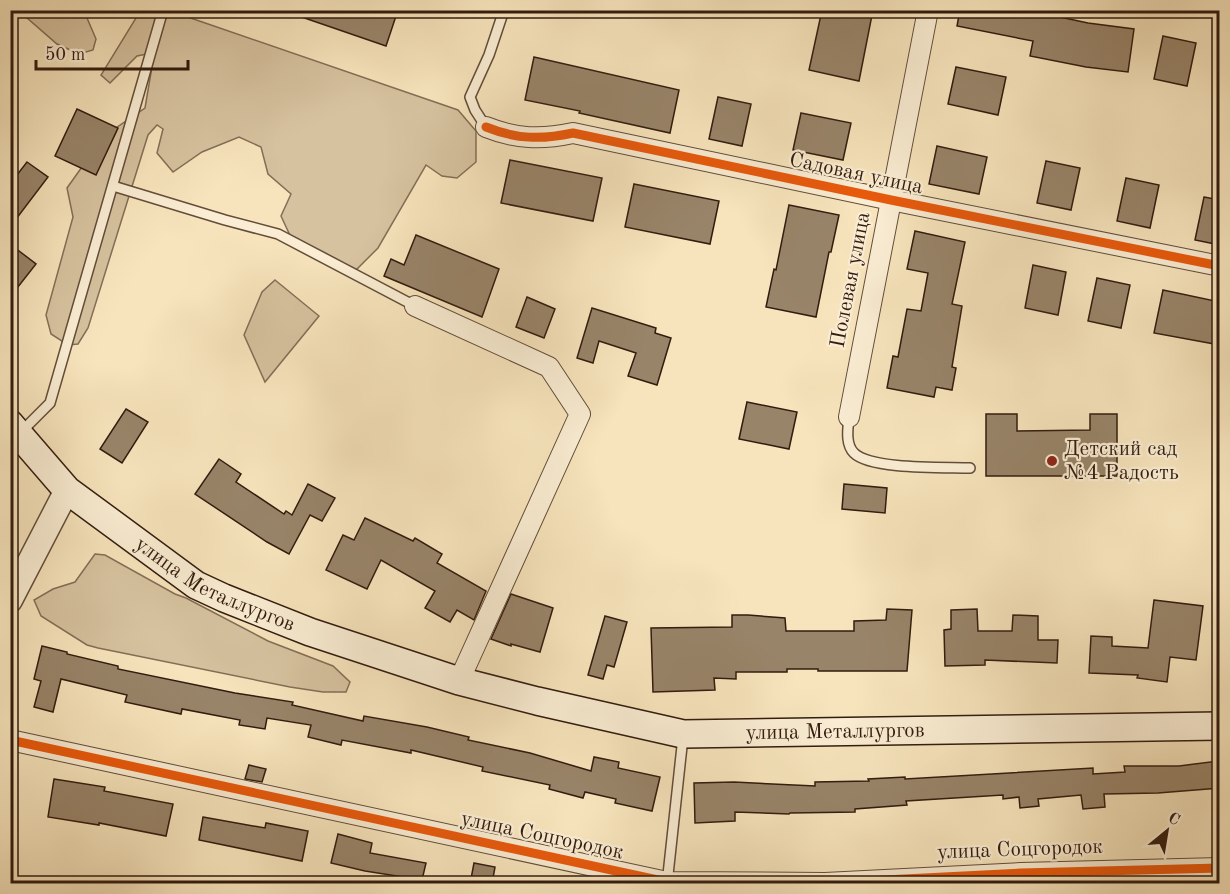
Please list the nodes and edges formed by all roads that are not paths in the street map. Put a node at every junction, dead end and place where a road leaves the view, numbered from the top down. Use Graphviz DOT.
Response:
graph roads {
  1 [pos="163,10"];
  2 [pos="504,10"];
  3 [pos="928,10"];
  4 [pos="486,127"];
  5 [pos="113,186"];
  6 [pos="891,200"];
  7 [pos="1220,266"];
  8 [pos="415,306"];
  9 [pos="849,417"];
  10 [pos="15,429"];
  11 [pos="970,468"];
  12 [pos="67,490"];
  13 [pos="10,600"];
  14 [pos="459,681"];
  15 [pos="1220,726"];
  16 [pos="683,734"];
  17 [pos="10,740"];
  18 [pos="1220,868"];
  19 [pos="667,883"];
  1 -- 5 [label="lane"];
  2 -- 4 [label="lane"];
  3 -- 6 [label="street, Полевая улица"];
  4 -- 6 [label="street, Садовая улица"];
  5 -- 8 [label="lane"];
  5 -- 10 [label="lane"];
  6 -- 7 [label="street, Садовая улица"];
  6 -- 9 [label="street, Полевая улица"];
  8 -- 14 [label="street"];
  9 -- 11 [label="lane"];
  10 -- 12 [label="main road, улица Металлургов"];
  12 -- 13 [label="street"];
  12 -- 14 [label="main road, улица Металлургов"];
  14 -- 16 [label="main road, улица Металлургов"];
  15 -- 16 [label="main road, улица Металлургов"];
  16 -- 19 [label="lane"];
  17 -- 19 [label="street, улица Соцгородок"];
  18 -- 19 [label="street, улица Соцгородок"];
}
